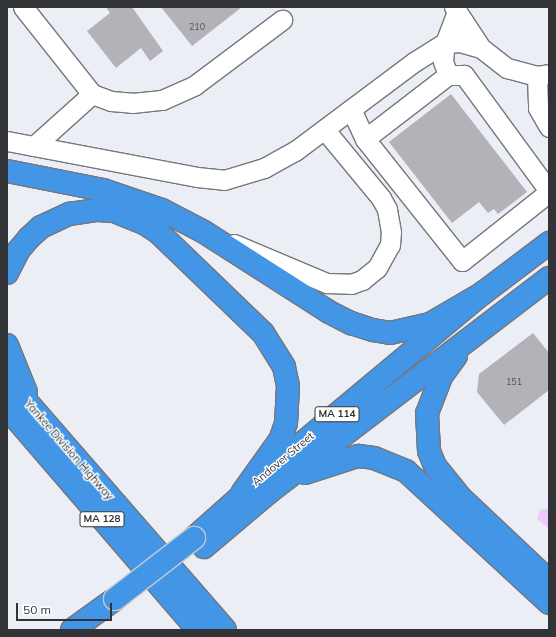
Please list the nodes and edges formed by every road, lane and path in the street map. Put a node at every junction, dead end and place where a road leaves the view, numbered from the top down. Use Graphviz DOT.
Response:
graph roads {
  1 [pos="23,7"];
  2 [pos="455,9"];
  3 [pos="282,20"];
  4 [pos="445,43"];
  5 [pos="482,48"];
  6 [pos="448,74"];
  7 [pos="543,75"];
  8 [pos="92,94"];
  9 [pos="351,109"];
  10 [pos="549,127"];
  11 [pos="325,130"];
  12 [pos="365,139"];
  13 [pos="7,141"];
  14 [pos="34,146"];
  15 [pos="7,171"];
  16 [pos="549,191"];
  17 [pos="204,232"];
  18 [pos="549,243"];
  19 [pos="7,273"];
  20 [pos="549,278"];
  21 [pos="483,294"];
  22 [pos="476,335"];
  23 [pos="7,345"];
  24 [pos="7,379"];
  25 [pos="7,408"];
  26 [pos="7,431"];
  27 [pos="70,451"];
  28 [pos="269,492"];
  29 [pos="242,493"];
  30 [pos="103,520"];
  31 [pos="198,544"];
  32 [pos="549,581"];
  33 [pos="549,603"];
  34 [pos="120,604"];
  35 [pos="224,628"];
  36 [pos="72,630"];
  37 [pos="98,630"];
  38 [pos="198,630"];
  1 -- 8 [label="lane"];
  2 -- 4 [label="lane"];
  2 -- 5 [label="lane"];
  3 -- 8 [label="lane"];
  4 -- 5 [label="lane"];
  4 -- 6 [label="lane"];
  4 -- 9 [label="lane"];
  5 -- 7 [label="lane"];
  6 -- 12 [label="lane"];
  6 -- 16 [label="lane"];
  7 -- 10 [label="lane"];
  8 -- 14 [label="lane"];
  9 -- 11 [label="lane"];
  9 -- 12 [label="lane"];
  11 -- 14 [label="lane"];
  11 -- 17 [label="lane"];
  12 -- 16 [label="lane"];
  13 -- 14 [label="lane"];
  15 -- 17 [label="highway"];
  17 -- 21 [label="highway"];
  18 -- 21 [label="highway, Andover Street / MA 114"];
  19 -- 29 [label="highway"];
  20 -- 22 [label="highway, Andover Street / MA 114"];
  21 -- 29 [label="highway, Andover Street / MA 114"];
  22 -- 28 [label="highway, Andover Street / MA 114"];
  22 -- 32 [label="highway"];
  23 -- 27 [label="highway"];
  24 -- 27 [label="highway, Yankee Division Highway / MA 128"];
  25 -- 30 [label="highway, Yankee Division Highway / MA 128"];
  26 -- 30 [label="highway"];
  27 -- 35 [label="highway, Yankee Division Highway / MA 128"];
  28 -- 31 [label="highway, Andover Street / MA 114"];
  28 -- 33 [label="highway"];
  29 -- 31 [label="highway, Andover Street / MA 114"];
  30 -- 38 [label="highway, Yankee Division Highway / MA 128"];
  31 -- 34 [label="highway, Andover Street / MA 114, bridge"];
  34 -- 36 [label="highway, Andover Street / MA 114"];
  34 -- 37 [label="highway, Andover Street / MA 114"];
}
